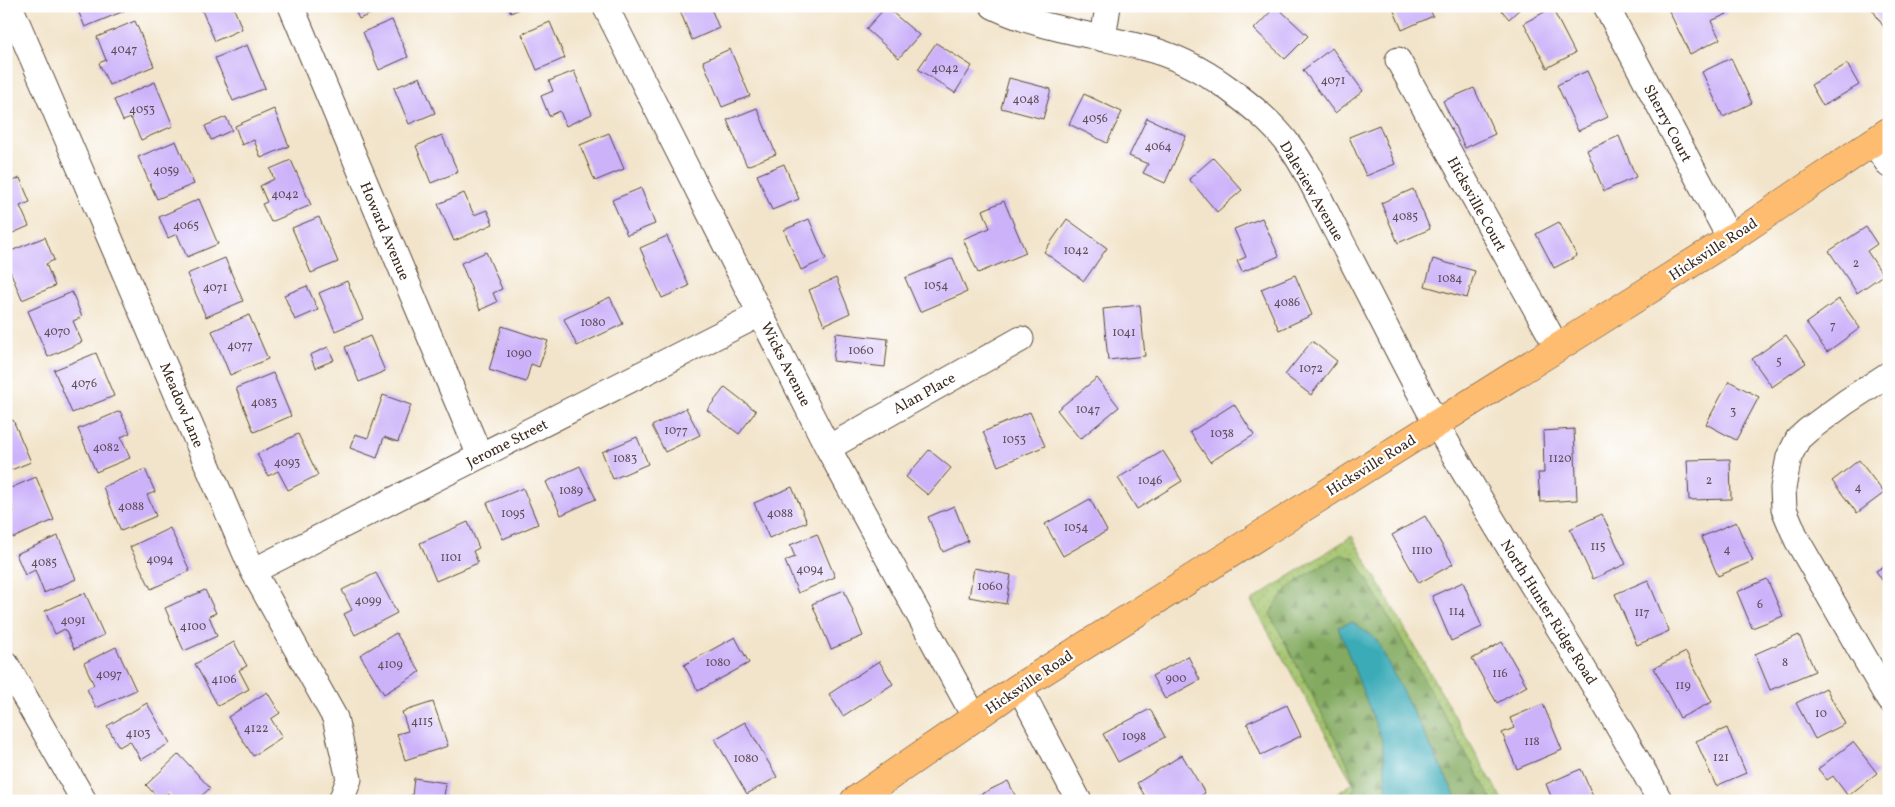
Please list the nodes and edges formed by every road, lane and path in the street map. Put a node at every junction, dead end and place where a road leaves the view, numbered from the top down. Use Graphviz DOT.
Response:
graph roads {
  1 [pos="10,6"];
  2 [pos="291,6"];
  3 [pos="605,6"];
  4 [pos="994,6"];
  5 [pos="1108,6"];
  6 [pos="1606,6"];
  7 [pos="1103,39"];
  8 [pos="1398,60"];
  9 [pos="1881,136"];
  10 [pos="1889,165"];
  11 [pos="1730,240"];
  12 [pos="760,314"];
  13 [pos="1021,338"];
  14 [pos="1557,347"];
  15 [pos="1889,374"];
  16 [pos="1436,424"];
  17 [pos="828,448"];
  18 [pos="480,456"];
  19 [pos="253,571"];
  20 [pos="6,664"];
  21 [pos="1019,687"];
  22 [pos="1887,693"];
  23 [pos="975,718"];
  24 [pos="84,801"];
  25 [pos="341,801"];
  26 [pos="854,801"];
  27 [pos="1079,801"];
  28 [pos="1660,801"];
  1 -- 19 [label="street, Meadow Lane"];
  2 -- 18 [label="street, Howard Avenue"];
  3 -- 12 [label="street, Wicks Avenue"];
  4 -- 7 [label="street, Daleview Avenue"];
  5 -- 7 [label="street"];
  6 -- 11 [label="street, Sherry Court"];
  7 -- 16 [label="street, Daleview Avenue"];
  8 -- 14 [label="street, Hicksville Court"];
  9 -- 10 [label="street"];
  9 -- 11 [label="main road, Hicksville Road"];
  11 -- 14 [label="main road, Hicksville Road"];
  12 -- 17 [label="street, Wicks Avenue"];
  12 -- 18 [label="street, Jerome Street"];
  13 -- 17 [label="street, Alan Place"];
  14 -- 16 [label="main road, Hicksville Road"];
  15 -- 22 [label="street"];
  16 -- 21 [label="main road, Hicksville Road"];
  16 -- 28 [label="street, North Hunter Ridge Road"];
  17 -- 23 [label="street, Wicks Avenue"];
  18 -- 19 [label="street, Jerome Street"];
  19 -- 25 [label="street, Meadow Lane"];
  20 -- 24 [label="street"];
  21 -- 23 [label="main road, Hicksville Road"];
  21 -- 27 [label="street"];
  23 -- 26 [label="main road, Hicksville Road"];
}
